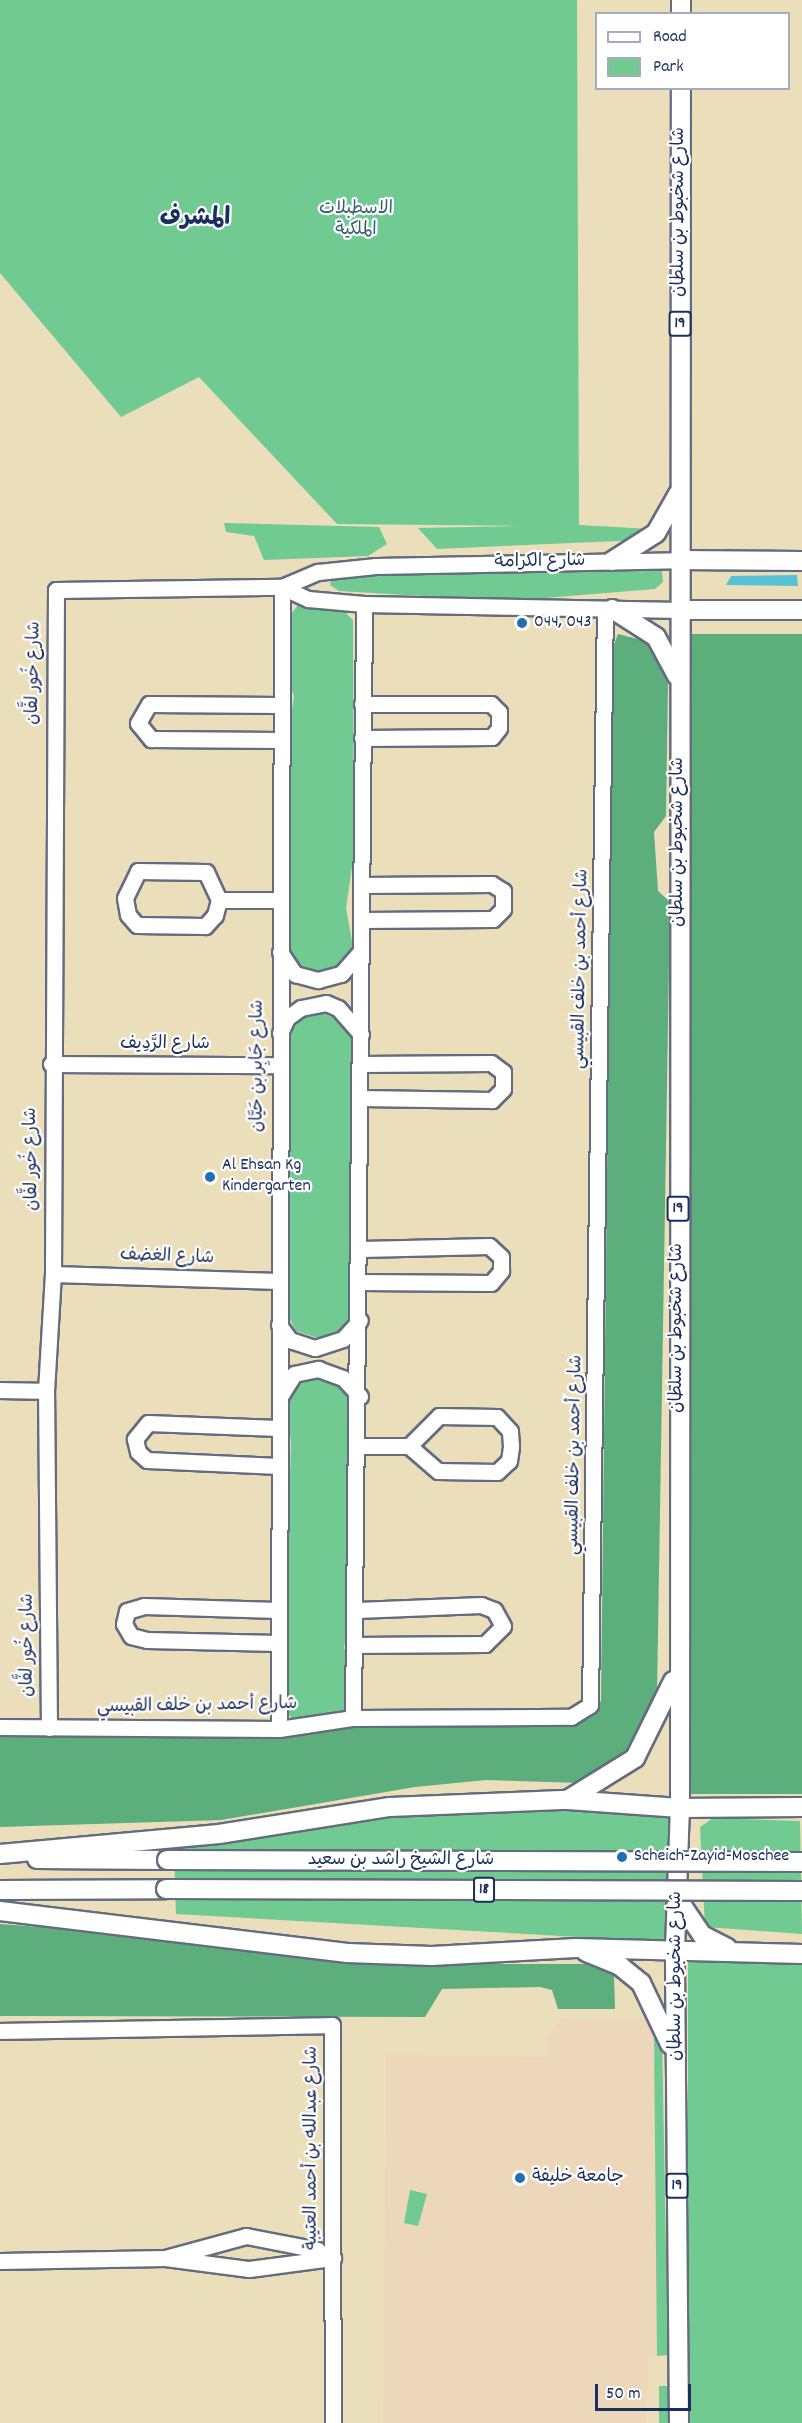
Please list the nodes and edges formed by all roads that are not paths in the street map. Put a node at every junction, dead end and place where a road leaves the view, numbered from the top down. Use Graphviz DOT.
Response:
graph roads {
  1 [pos="681,90"];
  2 [pos="680,490"];
  3 [pos="680,560"];
  4 [pos="612,561"];
  5 [pos="802,561"];
  6 [pos="282,587"];
  7 [pos="56,590"];
  8 [pos="364,603"];
  9 [pos="608,609"];
  10 [pos="680,610"];
  11 [pos="802,610"];
  12 [pos="680,681"];
  13 [pos="362,704"];
  14 [pos="279,705"];
  15 [pos="362,738"];
  16 [pos="279,740"];
  17 [pos="361,885"];
  18 [pos="219,900"];
  19 [pos="279,900"];
  20 [pos="361,920"];
  21 [pos="279,949"];
  22 [pos="361,951"];
  23 [pos="280,1034"];
  24 [pos="361,1034"];
  25 [pos="51,1064"];
  26 [pos="361,1064"];
  27 [pos="279,1065"];
  28 [pos="361,1098"];
  29 [pos="361,1249"];
  30 [pos="53,1274"];
  31 [pos="279,1281"];
  32 [pos="360,1282"];
  33 [pos="360,1320"];
  34 [pos="279,1325"];
  35 [pos="0,1390"];
  36 [pos="46,1391"];
  37 [pos="360,1396"];
  38 [pos="279,1401"];
  39 [pos="278,1428"];
  40 [pos="359,1446"];
  41 [pos="409,1446"];
  42 [pos="279,1466"];
  43 [pos="279,1610"];
  44 [pos="357,1610"];
  45 [pos="278,1643"];
  46 [pos="354,1645"];
  47 [pos="676,1671"];
  48 [pos="353,1718"];
  49 [pos="0,1727"];
  50 [pos="49,1728"];
  51 [pos="279,1729"];
  52 [pos="568,1800"];
  53 [pos="680,1808"];
  54 [pos="721,1808"];
  55 [pos="797,1808"];
  56 [pos="679,1850"];
  57 [pos="0,1854"];
  58 [pos="0,1859"];
  59 [pos="802,1862"];
  60 [pos="0,1890"];
  61 [pos="802,1891"];
  62 [pos="677,1898"];
  63 [pos="0,1911"];
  64 [pos="802,1939"];
  65 [pos="576,1948"];
  66 [pos="675,1949"];
  67 [pos="733,1951"];
  68 [pos="773,1952"];
  69 [pos="802,1954"];
  70 [pos="0,2031"];
  71 [pos="676,2063"];
  72 [pos="333,2254"];
  73 [pos="165,2258"];
  74 [pos="0,2261"];
  75 [pos="333,2423"];
  76 [pos="679,2423"];
  1 -- 2 [label="main road, شارع شخبوط بن سلطان / 19"];
  2 -- 3 [label="main road, شارع شخبوط بن سلطان / 19"];
  2 -- 4 [label="main road"];
  3 -- 4 [label="street, شارع الكرامة"];
  3 -- 5 [label="main road, شارع الكرامة"];
  3 -- 10 [label="main road, شارع شخبوط بن سلطان / 19"];
  4 -- 6 [label="street, شارع الكرامة"];
  6 -- 7 [label="street, شارع الكرامة"];
  6 -- 8 [label="street, شارع الكرامة"];
  6 -- 14 [label="street, شارع جَابِر بن حَيَّان"];
  7 -- 25 [label="street, شارع خُور لفَّان"];
  8 -- 9 [label="street, شارع الكرامة"];
  8 -- 13 [label="street"];
  9 -- 10 [label="street, شارع الكرامة"];
  9 -- 12 [label="main road"];
  9 -- 48 [label="street, شارع أحمد بن خلف القبيسي"];
  10 -- 11 [label="main road, شارع الكرامة"];
  10 -- 12 [label="main road, شارع شخبوط بن سلطان / 19"];
  12 -- 47 [label="main road, شارع شخبوط بن سلطان / 19"];
  13 -- 15 [label="street"];
  13 -- 15 [label="street"];
  14 -- 16 [label="street, شارع جَابِر بن حَيَّان"];
  14 -- 16 [label="street"];
  15 -- 17 [label="street"];
  16 -- 19 [label="street, شارع جَابِر بن حَيَّان"];
  17 -- 20 [label="street"];
  17 -- 20 [label="street"];
  18 -- 18 [label="street"];
  18 -- 19 [label="street"];
  19 -- 21 [label="street, شارع جَابِر بن حَيَّان"];
  20 -- 22 [label="street"];
  21 -- 22 [label="street"];
  21 -- 23 [label="street, شارع جَابِر بن حَيَّان"];
  22 -- 24 [label="street"];
  23 -- 24 [label="street"];
  23 -- 27 [label="street, شارع جَابِر بن حَيَّان"];
  24 -- 26 [label="street"];
  25 -- 27 [label="street, شارع الرَّدِيف"];
  25 -- 30 [label="street, شارع خُور لفَّان"];
  26 -- 28 [label="street"];
  26 -- 28 [label="street"];
  27 -- 31 [label="street, شارع جَابِر بن حَيَّان"];
  28 -- 29 [label="street"];
  29 -- 32 [label="street"];
  29 -- 32 [label="street"];
  30 -- 31 [label="street, شارع الغضف"];
  30 -- 36 [label="street, شارع خُور لفَّان"];
  31 -- 34 [label="street, شارع جَابِر بن حَيَّان"];
  32 -- 33 [label="street"];
  33 -- 34 [label="street"];
  33 -- 37 [label="street"];
  34 -- 38 [label="street, شارع جَابِر بن حَيَّان"];
  35 -- 36 [label="street"];
  36 -- 50 [label="street, شارع خُور لفَّان"];
  37 -- 38 [label="street"];
  37 -- 40 [label="street"];
  38 -- 39 [label="street, شارع جَابِر بن حَيَّان"];
  39 -- 42 [label="street, شارع جَابِر بن حَيَّان"];
  39 -- 42 [label="street"];
  40 -- 41 [label="street"];
  40 -- 44 [label="street"];
  41 -- 41 [label="street"];
  42 -- 43 [label="street, شارع جَابِر بن حَيَّان"];
  43 -- 45 [label="street, شارع جَابِر بن حَيَّان"];
  43 -- 45 [label="street"];
  44 -- 46 [label="street"];
  44 -- 46 [label="street"];
  45 -- 51 [label="street, شارع جَابِر بن حَيَّان"];
  46 -- 48 [label="street"];
  47 -- 52 [label="main road"];
  47 -- 53 [label="main road, شارع شخبوط بن سلطان / 19"];
  48 -- 51 [label="street, شارع أحمد بن خلف القبيسي"];
  49 -- 50 [label="street, شارع أحمد بن خلف القبيسي"];
  50 -- 51 [label="street, شارع أحمد بن خلف القبيسي"];
  52 -- 53 [label="main road"];
  52 -- 57 [label="main road"];
  53 -- 54 [label="main road"];
  53 -- 56 [label="main road, شارع شخبوط بن سلطان / 19"];
  54 -- 55 [label="main road"];
  54 -- 56 [label="main road"];
  56 -- 62 [label="main road, شارع شخبوط بن سلطان / 19"];
  58 -- 59 [label="main road, شارع الشيخ راشد بن سعيد / 18, bridge"];
  60 -- 61 [label="main road, شارع الشيخ راشد بن سعيد / 18, bridge"];
  62 -- 66 [label="main road, شارع شخبوط بن سلطان / 19"];
  62 -- 67 [label="main road"];
  63 -- 65 [label="main road"];
  64 -- 68 [label="main road"];
  65 -- 66 [label="main road"];
  65 -- 71 [label="main road"];
  66 -- 67 [label="main road"];
  66 -- 71 [label="main road, شارع شخبوط بن سلطان / 19"];
  67 -- 68 [label="main road"];
  68 -- 69 [label="main road"];
  70 -- 72 [label="street, شارع عبدالله بن أحمد العتيبة"];
  71 -- 76 [label="main road, شارع شخبوط بن سلطان / 19"];
  72 -- 73 [label="street"];
  72 -- 73 [label="street"];
  72 -- 75 [label="street, شارع عبدالله بن أحمد العتيبة"];
  73 -- 74 [label="street"];
}
